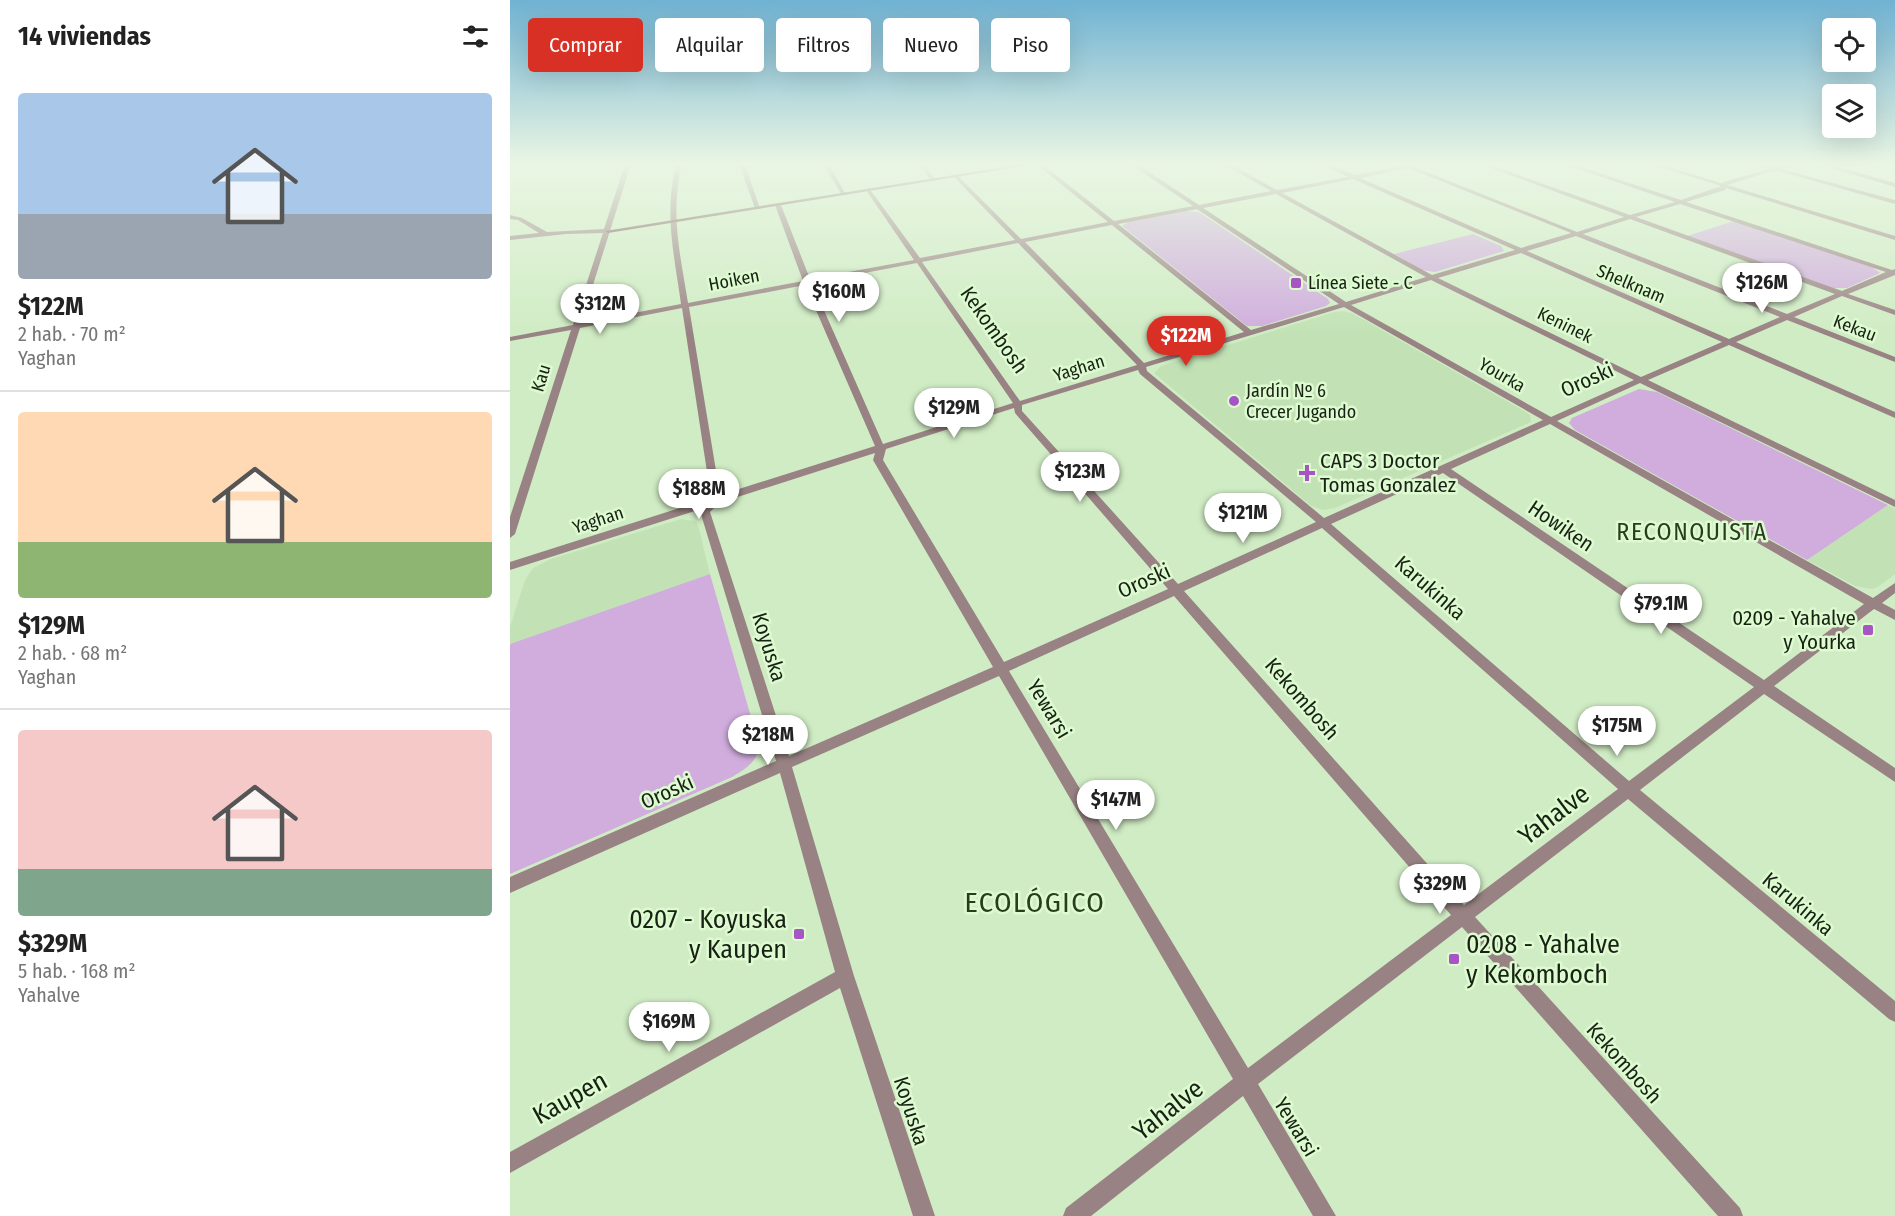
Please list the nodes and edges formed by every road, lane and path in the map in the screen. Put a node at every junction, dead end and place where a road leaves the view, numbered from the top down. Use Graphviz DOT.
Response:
graph roads {
  1 [pos="523,221"];
  2 [pos="611,221"];
  3 [pos="680,221"];
  4 [pos="784,221"];
  5 [pos="890,221"];
  6 [pos="999,221"];
  7 [pos="1108,221"];
  8 [pos="1123,221"];
  9 [pos="1219,221"];
  10 [pos="1327,221"];
  11 [pos="1449,221"];
  12 [pos="1541,221"];
  13 [pos="1619,221"];
  14 [pos="1636,221"];
  15 [pos="1737,221"];
  16 [pos="1838,221"];
  17 [pos="672,222"];
  18 [pos="1111,223"];
  19 [pos="608,231"];
  20 [pos="544,233"];
  21 [pos="1574,234"];
  22 [pos="510,238"];
  23 [pos="1895,238"];
  24 [pos="1019,241"];
  25 [pos="1516,251"];
  26 [pos="917,260"];
  27 [pos="1894,272"];
  28 [pos="1430,277"];
  29 [pos="807,282"];
  30 [pos="1843,295"];
  31 [pos="1346,304"];
  32 [pos="686,305"];
  33 [pos="1895,313"];
  34 [pos="1787,318"];
  35 [pos="575,326"];
  36 [pos="1251,334"];
  37 [pos="510,339"];
  38 [pos="1727,342"];
  39 [pos="1895,360"];
  40 [pos="1142,366"];
  41 [pos="1640,380"];
  42 [pos="1018,404"];
  43 [pos="1895,415"];
  44 [pos="1549,421"];
  45 [pos="881,449"];
  46 [pos="1444,469"];
  47 [pos="716,500"];
  48 [pos="1895,504"];
  49 [pos="1322,524"];
  50 [pos="510,534"];
  51 [pos="510,566"];
  52 [pos="1895,587"];
  53 [pos="1176,590"];
  54 [pos="1873,604"];
  55 [pos="1895,616"];
  56 [pos="1001,669"];
  57 [pos="1764,688"];
  58 [pos="784,763"];
  59 [pos="1895,776"];
  60 [pos="1629,790"];
  61 [pos="510,885"];
  62 [pos="1463,916"];
  63 [pos="845,976"];
  64 [pos="1895,1013"];
  65 [pos="1245,1082"];
  66 [pos="510,1163"];
  67 [pos="924,1216"];
  68 [pos="1074,1216"];
  69 [pos="1325,1216"];
  70 [pos="1732,1216"];
  1 -- 20 [label="street"];
  2 -- 19 [label="street, Kau"];
  3 -- 17 [label="street"];
  4 -- 29 [label="street, Yewarsi"];
  5 -- 26 [label="street, Kekombosh"];
  6 -- 24 [label="street, Karukinka"];
  7 -- 18 [label="street"];
  8 -- 18 [label="street, Hoiken"];
  9 -- 31 [label="street, Yourka"];
  10 -- 28 [label="street, Keninek"];
  11 -- 25 [label="street, Shelknam"];
  12 -- 21 [label="street, Kekau"];
  13 -- 21 [label="street, Yaghan"];
  14 -- 30 [label="street"];
  15 -- 27 [label="street"];
  16 -- 23 [label="street"];
  17 -- 19 [label="street"];
  17 -- 32 [label="street, Koyuska"];
  18 -- 24 [label="street, Hoiken"];
  18 -- 36 [label="street"];
  19 -- 20 [label="street"];
  19 -- 35 [label="street, Kau"];
  20 -- 22 [label="street"];
  21 -- 25 [label="street, Yaghan"];
  21 -- 34 [label="street, Kekau"];
  24 -- 26 [label="street, Hoiken"];
  24 -- 40 [label="street, Karukinka"];
  25 -- 28 [label="street, Yaghan"];
  25 -- 38 [label="street, Shelknam"];
  26 -- 29 [label="street, Hoiken"];
  26 -- 42 [label="street, Kekombosh"];
  27 -- 30 [label="street, Oroski"];
  28 -- 31 [label="street, Yaghan"];
  28 -- 41 [label="street, Keninek"];
  29 -- 32 [label="street, Hoiken"];
  29 -- 45 [label="street, Yewarsi"];
  30 -- 33 [label="street"];
  30 -- 34 [label="street, Oroski"];
  31 -- 36 [label="street, Yaghan"];
  31 -- 44 [label="street, Yourka"];
  32 -- 35 [label="street, Hoiken"];
  32 -- 47 [label="street, Koyuska"];
  34 -- 38 [label="street, Oroski"];
  34 -- 39 [label="street, Kekau"];
  35 -- 37 [label="street, Hoiken"];
  35 -- 50 [label="street, Kau"];
  36 -- 40 [label="street, Yaghan"];
  38 -- 41 [label="street, Oroski"];
  38 -- 43 [label="street, Shelknam"];
  40 -- 42 [label="street, Yaghan"];
  40 -- 49 [label="street, Karukinka"];
  41 -- 44 [label="street, Oroski"];
  41 -- 48 [label="street, Keninek"];
  42 -- 45 [label="street, Yaghan"];
  42 -- 53 [label="street, Kekombosh"];
  44 -- 46 [label="street, Oroski"];
  44 -- 54 [label="street, Yourka"];
  45 -- 47 [label="street, Yaghan"];
  45 -- 56 [label="street, Yewarsi"];
  46 -- 49 [label="street, Oroski"];
  46 -- 57 [label="street, Howiken"];
  47 -- 51 [label="street, Yaghan"];
  47 -- 58 [label="street, Koyuska"];
  49 -- 53 [label="street, Oroski"];
  49 -- 60 [label="street, Karukinka"];
  52 -- 54 [label="street, Yahalve"];
  53 -- 56 [label="street, Oroski"];
  53 -- 62 [label="street, Kekombosh"];
  54 -- 55 [label="street, Yourka"];
  54 -- 57 [label="street, Yahalve"];
  56 -- 58 [label="street, Oroski"];
  56 -- 65 [label="street, Yewarsi"];
  57 -- 59 [label="street, Howiken"];
  57 -- 60 [label="street, Yahalve"];
  58 -- 61 [label="street, Oroski"];
  58 -- 63 [label="street, Koyuska"];
  60 -- 62 [label="street, Yahalve"];
  60 -- 64 [label="street, Karukinka"];
  62 -- 65 [label="street, Yahalve"];
  62 -- 70 [label="street, Kekombosh"];
  63 -- 66 [label="street, Kaupen"];
  63 -- 67 [label="street, Koyuska"];
  65 -- 68 [label="street, Yahalve"];
  65 -- 69 [label="street, Yewarsi"];
}
